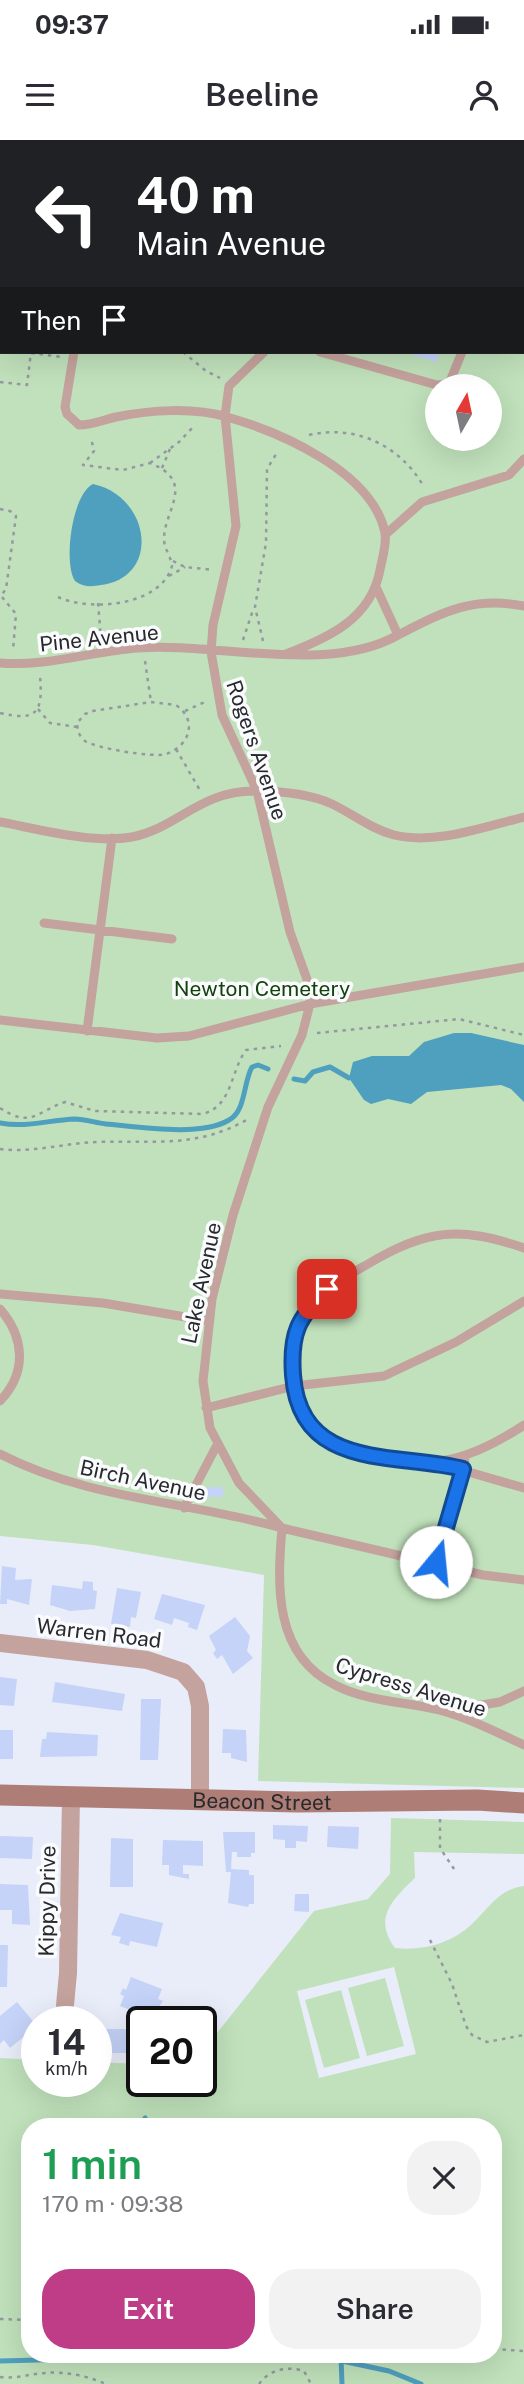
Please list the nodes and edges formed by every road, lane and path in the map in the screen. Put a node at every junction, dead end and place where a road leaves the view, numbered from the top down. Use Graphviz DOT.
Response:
graph roads {
  1 [pos="31,354"];
  2 [pos="185,354"];
  3 [pos="262,354"];
  4 [pos="327,354"];
  5 [pos="461,354"];
  6 [pos="74,355"];
  7 [pos="0,382"];
  8 [pos="233,383"];
  9 [pos="201,413"];
  10 [pos="225,416"];
  11 [pos="79,425"];
  12 [pos="293,442"];
  13 [pos="170,449"];
  14 [pos="524,459"];
  15 [pos="150,463"];
  16 [pos="162,469"];
  17 [pos="430,500"];
  18 [pos="0,509"];
  19 [pos="385,535"];
  20 [pos="171,560"];
  21 [pos="185,567"];
  22 [pos="227,572"];
  23 [pos="169,576"];
  24 [pos="377,589"];
  25 [pos="1,597"];
  26 [pos="58,597"];
  27 [pos="98,603"];
  28 [pos="524,606"];
  29 [pos="255,607"];
  30 [pos="398,635"];
  31 [pos="143,648"];
  32 [pos="211,652"];
  33 [pos="103,653"];
  34 [pos="239,653"];
  35 [pos="268,653"];
  36 [pos="286,654"];
  37 [pos="38,662"];
  38 [pos="0,663"];
  39 [pos="11,664"];
  40 [pos="217,696"];
  41 [pos="151,702"];
  42 [pos="38,709"];
  43 [pos="185,711"];
  44 [pos="0,713"];
  45 [pos="77,727"];
  46 [pos="176,749"];
  47 [pos="257,791"];
  48 [pos="206,801"];
  49 [pos="524,817"];
  50 [pos="0,822"];
  51 [pos="112,838"];
  52 [pos="44,923"];
  53 [pos="100,930"];
  54 [pos="172,939"];
  55 [pos="524,967"];
  56 [pos="310,1004"];
  57 [pos="0,1020"];
  58 [pos="87,1031"];
  59 [pos="302,1035"];
  60 [pos="524,1035"];
  61 [pos="297,1047"];
  62 [pos="0,1108"];
  63 [pos="268,1108"];
  64 [pos="0,1149"];
  65 [pos="524,1248"];
  66 [pos="0,1294"];
  67 [pos="524,1301"];
  68 [pos="0,1309"];
  69 [pos="209,1321"];
  70 [pos="294,1386"];
  71 [pos="0,1401"];
  72 [pos="206,1408"];
  73 [pos="524,1425"];
  74 [pos="218,1443"];
  75 [pos="0,1454"];
  76 [pos="466,1455"];
  77 [pos="432,1462"];
  78 [pos="463,1469"];
  79 [pos="524,1488"];
  80 [pos="184,1508"];
  81 [pos="282,1528"];
  82 [pos="436,1562"];
  83 [pos="524,1580"];
  84 [pos="0,1643"];
  85 [pos="524,1691"];
  86 [pos="443,1711"];
  87 [pos="524,1745"];
  88 [pos="0,1796"];
  89 [pos="71,1796"];
  90 [pos="200,1800"];
  91 [pos="524,1803"];
  92 [pos="440,1816"];
  93 [pos="454,1869"];
  94 [pos="430,1940"];
  95 [pos="65,2005"];
  96 [pos="524,2035"];
  97 [pos="0,2319"];
  98 [pos="21,2320"];
  99 [pos="502,2350"];
  100 [pos="524,2351"];
  101 [pos="0,2377"];
  102 [pos="106,2384"];
  103 [pos="259,2384"];
  104 [pos="311,2384"];
  1 -- 7 [label="path"];
  2 -- 8 [label="path"];
  3 -- 8 [label="lane"];
  4 -- 5 [label="lane"];
  6 -- 11 [label="lane"];
  8 -- 10 [label="lane, Rogers Avenue"];
  9 -- 10 [label="lane"];
  9 -- 11 [label="lane"];
  9 -- 13 [label="path"];
  10 -- 12 [label="lane"];
  10 -- 22 [label="lane, Rogers Avenue"];
  11 -- 15 [label="path"];
  12 -- 17 [label="path"];
  12 -- 19 [label="lane"];
  12 -- 29 [label="path"];
  13 -- 15 [label="path"];
  13 -- 16 [label="path"];
  14 -- 17 [label="lane"];
  15 -- 16 [label="path"];
  16 -- 20 [label="path"];
  17 -- 19 [label="lane"];
  18 -- 25 [label="path"];
  19 -- 24 [label="lane"];
  20 -- 21 [label="path"];
  20 -- 23 [label="path"];
  21 -- 22 [label="path"];
  21 -- 23 [label="path"];
  22 -- 32 [label="lane, Rogers Avenue"];
  23 -- 27 [label="path"];
  24 -- 30 [label="lane"];
  24 -- 36 [label="lane"];
  25 -- 39 [label="path"];
  26 -- 27 [label="path"];
  27 -- 33 [label="path"];
  28 -- 30 [label="lane, Pine Avenue"];
  29 -- 34 [label="path"];
  29 -- 35 [label="path"];
  30 -- 36 [label="lane, Pine Avenue"];
  31 -- 32 [label="lane, Pine Avenue"];
  31 -- 33 [label="lane, Pine Avenue"];
  31 -- 41 [label="path"];
  32 -- 34 [label="lane, Pine Avenue"];
  32 -- 40 [label="lane, Rogers Avenue"];
  33 -- 37 [label="lane, Pine Avenue"];
  34 -- 35 [label="lane, Pine Avenue"];
  35 -- 36 [label="lane, Pine Avenue"];
  37 -- 39 [label="lane, Pine Avenue"];
  37 -- 42 [label="path"];
  38 -- 39 [label="lane, Pine Avenue"];
  40 -- 43 [label="path"];
  40 -- 47 [label="lane, Rogers Avenue"];
  41 -- 43 [label="path"];
  41 -- 45 [label="path"];
  42 -- 44 [label="path"];
  42 -- 45 [label="path"];
  43 -- 46 [label="path"];
  45 -- 46 [label="path"];
  46 -- 48 [label="path"];
  47 -- 48 [label="lane"];
  47 -- 49 [label="lane"];
  47 -- 56 [label="lane, Rogers Avenue"];
  48 -- 51 [label="lane"];
  50 -- 51 [label="lane"];
  51 -- 53 [label="lane"];
  52 -- 53 [label="lane"];
  53 -- 54 [label="lane"];
  53 -- 58 [label="lane"];
  55 -- 56 [label="lane"];
  56 -- 58 [label="lane"];
  56 -- 59 [label="lane, Lake Avenue"];
  57 -- 58 [label="lane"];
  59 -- 60 [label="path"];
  59 -- 61 [label="lane, Lake Avenue"];
  61 -- 62 [label="path"];
  61 -- 63 [label="lane, Lake Avenue"];
  63 -- 64 [label="path"];
  63 -- 69 [label="lane, Lake Avenue"];
  65 -- 70 [label="lane"];
  66 -- 69 [label="lane"];
  67 -- 70 [label="lane"];
  68 -- 71 [label="lane"];
  69 -- 72 [label="lane, Lake Avenue"];
  70 -- 72 [label="lane"];
  70 -- 77 [label="lane"];
  72 -- 74 [label="lane, Lake Avenue"];
  73 -- 76 [label="lane"];
  74 -- 80 [label="lane"];
  74 -- 81 [label="lane, Lake Avenue"];
  75 -- 80 [label="lane, Birch Avenue"];
  76 -- 77 [label="lane"];
  76 -- 78 [label="lane"];
  77 -- 78 [label="lane"];
  78 -- 79 [label="lane"];
  78 -- 82 [label="lane"];
  80 -- 81 [label="lane, Birch Avenue"];
  81 -- 82 [label="lane"];
  81 -- 86 [label="lane, Cypress Avenue"];
  82 -- 83 [label="lane"];
  84 -- 90 [label="street, Warren Road"];
  85 -- 86 [label="lane"];
  86 -- 87 [label="lane, Cypress Avenue"];
  88 -- 89 [label="main road, Beacon Street"];
  89 -- 90 [label="main road, Beacon Street"];
  89 -- 95 [label="street, Kippy Drive"];
  90 -- 91 [label="main road, Beacon Street"];
  92 -- 93 [label="path"];
  94 -- 96 [label="path"];
  97 -- 98 [label="path"];
  99 -- 100 [label="path"];
  101 -- 102 [label="path"];
  103 -- 104 [label="path"];
}
